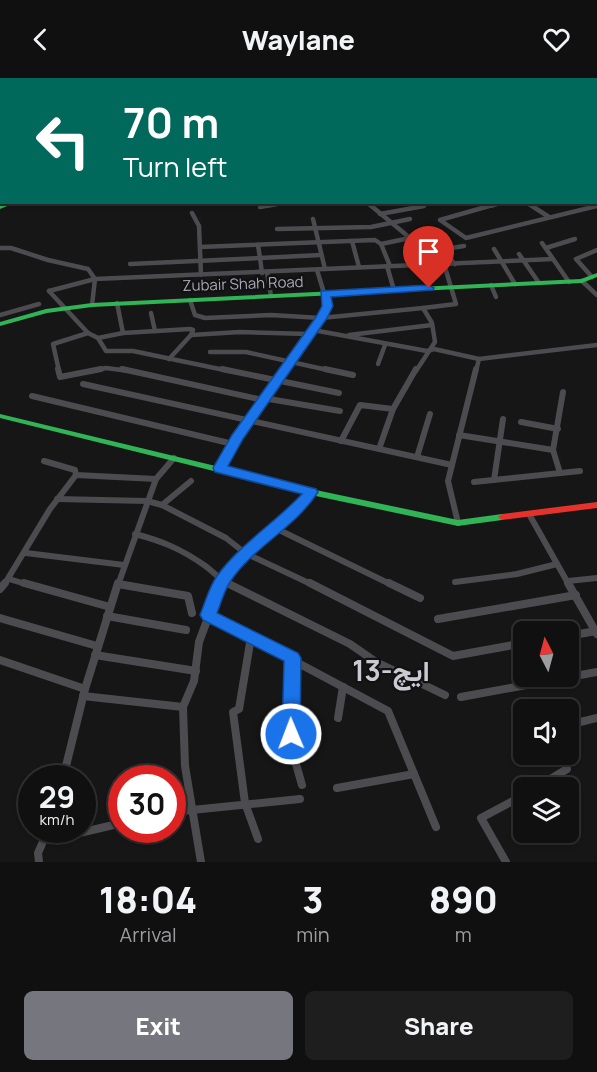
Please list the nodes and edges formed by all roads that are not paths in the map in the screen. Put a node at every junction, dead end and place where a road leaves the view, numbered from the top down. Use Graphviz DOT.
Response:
graph roads {
  1 [pos="277,204"];
  2 [pos="368,204"];
  3 [pos="497,204"];
  4 [pos="529,204"];
  5 [pos="424,206"];
  6 [pos="597,206"];
  7 [pos="260,207"];
  8 [pos="192,213"];
  9 [pos="380,214"];
  10 [pos="549,217"];
  11 [pos="313,219"];
  12 [pos="410,219"];
  13 [pos="392,224"];
  14 [pos="315,227"];
  15 [pos="277,229"];
  16 [pos="410,238"];
  17 [pos="575,239"];
  18 [pos="352,241"];
  19 [pos="318,242"];
  20 [pos="542,243"];
  21 [pos="381,244"];
  22 [pos="258,245"];
  23 [pos="464,246"];
  24 [pos="200,247"];
  25 [pos="0,248"];
  26 [pos="546,248"];
  27 [pos="494,249"];
  28 [pos="438,250"];
  29 [pos="597,250"];
  30 [pos="519,254"];
  31 [pos="321,255"];
  32 [pos="260,258"];
  33 [pos="553,259"];
  34 [pos="216,260"];
  35 [pos="201,261"];
  36 [pos="524,261"];
  37 [pos="169,262"];
  38 [pos="502,262"];
  39 [pos="130,264"];
  40 [pos="444,264"];
  41 [pos="455,264"];
  42 [pos="421,265"];
  43 [pos="388,266"];
  44 [pos="359,267"];
  45 [pos="325,269"];
  46 [pos="317,270"];
  47 [pos="265,273"];
  48 [pos="218,275"];
  49 [pos="169,276"];
  50 [pos="201,276"];
  51 [pos="595,276"];
  52 [pos="94,279"];
  53 [pos="582,281"];
  54 [pos="569,282"];
  55 [pos="539,283"];
  56 [pos="515,284"];
  57 [pos="491,285"];
  58 [pos="452,287"];
  59 [pos="429,288"];
  60 [pos="394,290"];
  61 [pos="325,294"];
  62 [pos="597,295"];
  63 [pos="271,296"];
  64 [pos="496,297"];
  65 [pos="190,300"];
  66 [pos="117,303"];
  67 [pos="39,304"];
  68 [pos="92,305"];
  69 [pos="67,308"];
  70 [pos="423,308"];
  71 [pos="151,313"];
  72 [pos="0,315"];
  73 [pos="321,318"];
  74 [pos="0,324"];
  75 [pos="432,325"];
  76 [pos="155,331"];
  77 [pos="311,332"];
  78 [pos="88,333"];
  79 [pos="123,333"];
  80 [pos="191,335"];
  81 [pos="342,335"];
  82 [pos="98,338"];
  83 [pos="385,345"];
  84 [pos="597,345"];
  85 [pos="427,351"];
  86 [pos="210,352"];
  87 [pos="169,359"];
  88 [pos="479,359"];
  89 [pos="288,362"];
  90 [pos="378,364"];
  91 [pos="353,375"];
  92 [pos="276,381"];
  93 [pos="82,384"];
  94 [pos="563,392"];
  95 [pos="339,393"];
  96 [pos="32,396"];
  97 [pos="263,400"];
  98 [pos="393,409"];
  99 [pos="340,411"];
  100 [pos="430,414"];
  101 [pos="0,416"];
  102 [pos="503,419"];
  103 [pos="248,421"];
  104 [pos="522,422"];
  105 [pos="558,429"];
  106 [pos="459,435"];
  107 [pos="341,441"];
  108 [pos="500,442"];
  109 [pos="233,444"];
  110 [pos="379,449"];
  111 [pos="553,450"];
  112 [pos="417,457"];
  113 [pos="174,458"];
  114 [pos="44,461"];
  115 [pos="452,465"];
  116 [pos="219,468"];
  117 [pos="580,471"];
  118 [pos="560,473"];
  119 [pos="76,475"];
  120 [pos="156,479"];
  121 [pos="494,480"];
  122 [pos="191,481"];
  123 [pos="474,482"];
  124 [pos="311,492"];
  125 [pos="57,499"];
  126 [pos="147,501"];
  127 [pos="162,505"];
  128 [pos="597,505"];
  129 [pos="529,514"];
  130 [pos="459,523"];
  131 [pos="275,528"];
  132 [pos="135,534"];
  133 [pos="26,553"];
  134 [pos="246,553"];
  135 [pos="557,564"];
  136 [pos="124,566"];
  137 [pos="597,578"];
  138 [pos="9,579"];
  139 [pos="222,581"];
  140 [pos="455,582"];
  141 [pos="568,582"];
  142 [pos="118,584"];
  143 [pos="0,589"];
  144 [pos="576,595"];
  145 [pos="420,598"];
  146 [pos="110,607"];
  147 [pos="192,613"];
  148 [pos="208,615"];
  149 [pos="107,616"];
  150 [pos="0,618"];
  151 [pos="438,619"];
  152 [pos="186,630"];
  153 [pos="596,632"];
  154 [pos="579,634"];
  155 [pos="251,637"];
  156 [pos="513,645"];
  157 [pos="96,651"];
  158 [pos="292,658"];
  159 [pos="0,660"];
  160 [pos="196,671"];
  161 [pos="597,672"];
  162 [pos="343,687"];
  163 [pos="84,693"];
  164 [pos="446,695"];
  165 [pos="461,697"];
  166 [pos="183,707"];
  167 [pos="338,718"];
  168 [pos="597,718"];
  169 [pos="579,722"];
  170 [pos="66,765"];
  171 [pos="566,765"];
  172 [pos="414,774"];
  173 [pos="554,777"];
  174 [pos="302,785"];
  175 [pos="338,788"];
  176 [pos="300,798"];
  177 [pos="513,801"];
  178 [pos="245,803"];
  179 [pos="192,809"];
  180 [pos="186,810"];
  181 [pos="436,826"];
  182 [pos="258,839"];
  183 [pos="42,843"];
  184 [pos="39,862"];
  185 [pos="201,862"];
  186 [pos="506,862"];
  1 -- 7 [label="street"];
  2 -- 9 [label="street"];
  3 -- 10 [label="street"];
  4 -- 10 [label="street"];
  5 -- 9 [label="street"];
  6 -- 10 [label="street"];
  8 -- 24 [label="street"];
  9 -- 13 [label="street"];
  11 -- 14 [label="street"];
  12 -- 13 [label="street"];
  13 -- 14 [label="street"];
  13 -- 16 [label="street"];
  14 -- 15 [label="street"];
  14 -- 19 [label="street"];
  16 -- 21 [label="street"];
  16 -- 28 [label="street"];
  17 -- 26 [label="street"];
  18 -- 19 [label="street"];
  18 -- 21 [label="street"];
  18 -- 44 [label="street"];
  19 -- 22 [label="street"];
  19 -- 31 [label="street"];
  20 -- 26 [label="street"];
  21 -- 43 [label="street"];
  22 -- 24 [label="street"];
  22 -- 32 [label="street"];
  23 -- 28 [label="street"];
  24 -- 35 [label="street"];
  25 -- 52 [label="street"];
  26 -- 33 [label="street"];
  27 -- 38 [label="street"];
  28 -- 41 [label="street"];
  29 -- 51 [label="street"];
  30 -- 36 [label="street"];
  31 -- 32 [label="street"];
  31 -- 45 [label="street"];
  32 -- 34 [label="street"];
  32 -- 47 [label="street"];
  33 -- 36 [label="street"];
  33 -- 54 [label="street"];
  34 -- 35 [label="street"];
  34 -- 48 [label="street"];
  35 -- 37 [label="street"];
  35 -- 50 [label="street"];
  36 -- 38 [label="street"];
  36 -- 55 [label="street"];
  37 -- 39 [label="street"];
  37 -- 49 [label="street"];
  38 -- 41 [label="street"];
  38 -- 56 [label="street"];
  40 -- 41 [label="street"];
  40 -- 42 [label="street"];
  40 -- 58 [label="street"];
  42 -- 43 [label="street"];
  42 -- 59 [label="street"];
  43 -- 44 [label="street"];
  43 -- 60 [label="street"];
  44 -- 45 [label="street"];
  45 -- 46 [label="street"];
  46 -- 47 [label="street"];
  46 -- 61 [label="street"];
  47 -- 48 [label="street"];
  47 -- 63 [label="street"];
  48 -- 50 [label="street"];
  49 -- 50 [label="street"];
  49 -- 52 [label="street"];
  51 -- 53 [label="main road, Zubair Shah Road"];
  52 -- 68 [label="street"];
  52 -- 69 [label="street"];
  53 -- 54 [label="main road, Zubair Shah Road"];
  53 -- 62 [label="street"];
  54 -- 55 [label="main road, Zubair Shah Road"];
  55 -- 56 [label="main road, Zubair Shah Road"];
  56 -- 57 [label="main road, Zubair Shah Road"];
  57 -- 58 [label="main road, Zubair Shah Road"];
  57 -- 64 [label="street"];
  58 -- 59 [label="main road, Zubair Shah Road"];
  58 -- 70 [label="street"];
  59 -- 60 [label="main road, Zubair Shah Road"];
  60 -- 61 [label="main road, Zubair Shah Road"];
  61 -- 63 [label="main road, Zubair Shah Road"];
  61 -- 73 [label="street"];
  63 -- 65 [label="main road, Zubair Shah Road"];
  65 -- 66 [label="main road, Zubair Shah Road"];
  65 -- 73 [label="street"];
  66 -- 68 [label="main road, Zubair Shah Road"];
  66 -- 79 [label="street"];
  67 -- 72 [label="street"];
  68 -- 69 [label="main road, Zubair Shah Road"];
  69 -- 74 [label="main road, Zubair Shah Road"];
  69 -- 78 [label="street"];
  70 -- 73 [label="street"];
  70 -- 75 [label="street"];
  71 -- 76 [label="street"];
  73 -- 77 [label="street"];
  75 -- 81 [label="street"];
  75 -- 85 [label="street"];
  76 -- 79 [label="street"];
  76 -- 80 [label="street"];
  77 -- 80 [label="street"];
  77 -- 81 [label="street"];
  77 -- 89 [label="street"];
  78 -- 82 [label="street"];
  78 -- 97 [label="street"];
  79 -- 82 [label="street"];
  80 -- 87 [label="street"];
  81 -- 83 [label="street"];
  82 -- 87 [label="street"];
  83 -- 85 [label="street"];
  83 -- 90 [label="street"];
  84 -- 88 [label="street"];
  85 -- 88 [label="street"];
  85 -- 98 [label="street"];
  86 -- 89 [label="street"];
  87 -- 92 [label="street"];
  88 -- 106 [label="street"];
  89 -- 91 [label="street"];
  89 -- 92 [label="street"];
  92 -- 95 [label="street"];
  92 -- 97 [label="street"];
  93 -- 103 [label="street"];
  94 -- 105 [label="street"];
  96 -- 109 [label="street"];
  97 -- 99 [label="street"];
  97 -- 103 [label="street"];
  98 -- 107 [label="street"];
  98 -- 110 [label="street"];
  100 -- 112 [label="street"];
  101 -- 113 [label="main road"];
  102 -- 108 [label="street"];
  103 -- 107 [label="street"];
  103 -- 109 [label="street"];
  104 -- 105 [label="street"];
  105 -- 111 [label="street"];
  106 -- 108 [label="street"];
  106 -- 115 [label="street"];
  107 -- 110 [label="street"];
  108 -- 111 [label="street"];
  108 -- 121 [label="street"];
  109 -- 116 [label="street"];
  110 -- 112 [label="street"];
  111 -- 118 [label="street"];
  112 -- 115 [label="street"];
  113 -- 116 [label="main road"];
  113 -- 120 [label="street"];
  114 -- 119 [label="street"];
  115 -- 130 [label="street"];
  116 -- 124 [label="main road"];
  117 -- 118 [label="street"];
  118 -- 121 [label="street"];
  119 -- 120 [label="street"];
  119 -- 125 [label="street"];
  120 -- 126 [label="street"];
  121 -- 123 [label="street"];
  122 -- 127 [label="street"];
  124 -- 130 [label="main road"];
  124 -- 131 [label="street"];
  125 -- 126 [label="street"];
  125 -- 133 [label="street"];
  126 -- 127 [label="street"];
  126 -- 132 [label="street"];
  127 -- 134 [label="street"];
  128 -- 129 [label="main road"];
  129 -- 130 [label="main road"];
  129 -- 135 [label="street"];
  131 -- 134 [label="street"];
  131 -- 145 [label="street"];
  132 -- 136 [label="street"];
  132 -- 139 [label="street"];
  133 -- 136 [label="street"];
  133 -- 138 [label="street"];
  134 -- 139 [label="street"];
  134 -- 156 [label="street"];
  135 -- 140 [label="street"];
  135 -- 141 [label="street"];
  136 -- 142 [label="street"];
  137 -- 141 [label="street"];
  138 -- 143 [label="street"];
  138 -- 146 [label="street"];
  139 -- 148 [label="street"];
  139 -- 164 [label="street"];
  141 -- 144 [label="street"];
  142 -- 146 [label="street"];
  142 -- 147 [label="street"];
  144 -- 151 [label="street"];
  144 -- 153 [label="street"];
  146 -- 149 [label="street"];
  148 -- 155 [label="street"];
  148 -- 160 [label="street"];
  149 -- 152 [label="street"];
  149 -- 157 [label="street"];
  150 -- 157 [label="street"];
  153 -- 154 [label="street"];
  155 -- 158 [label="street"];
  155 -- 178 [label="street"];
  157 -- 160 [label="street"];
  157 -- 163 [label="street"];
  158 -- 162 [label="street"];
  158 -- 174 [label="street"];
  159 -- 163 [label="street"];
  160 -- 166 [label="street"];
  161 -- 165 [label="street"];
  162 -- 167 [label="street"];
  162 -- 172 [label="street"];
  163 -- 166 [label="street"];
  163 -- 170 [label="street"];
  166 -- 179 [label="street"];
  168 -- 169 [label="street"];
  171 -- 173 [label="street"];
  172 -- 175 [label="street"];
  172 -- 181 [label="street"];
  176 -- 178 [label="street"];
  177 -- 186 [label="street"];
  178 -- 179 [label="street"];
  178 -- 182 [label="street"];
  179 -- 180 [label="street"];
  179 -- 185 [label="street"];
  183 -- 184 [label="street"];
}
